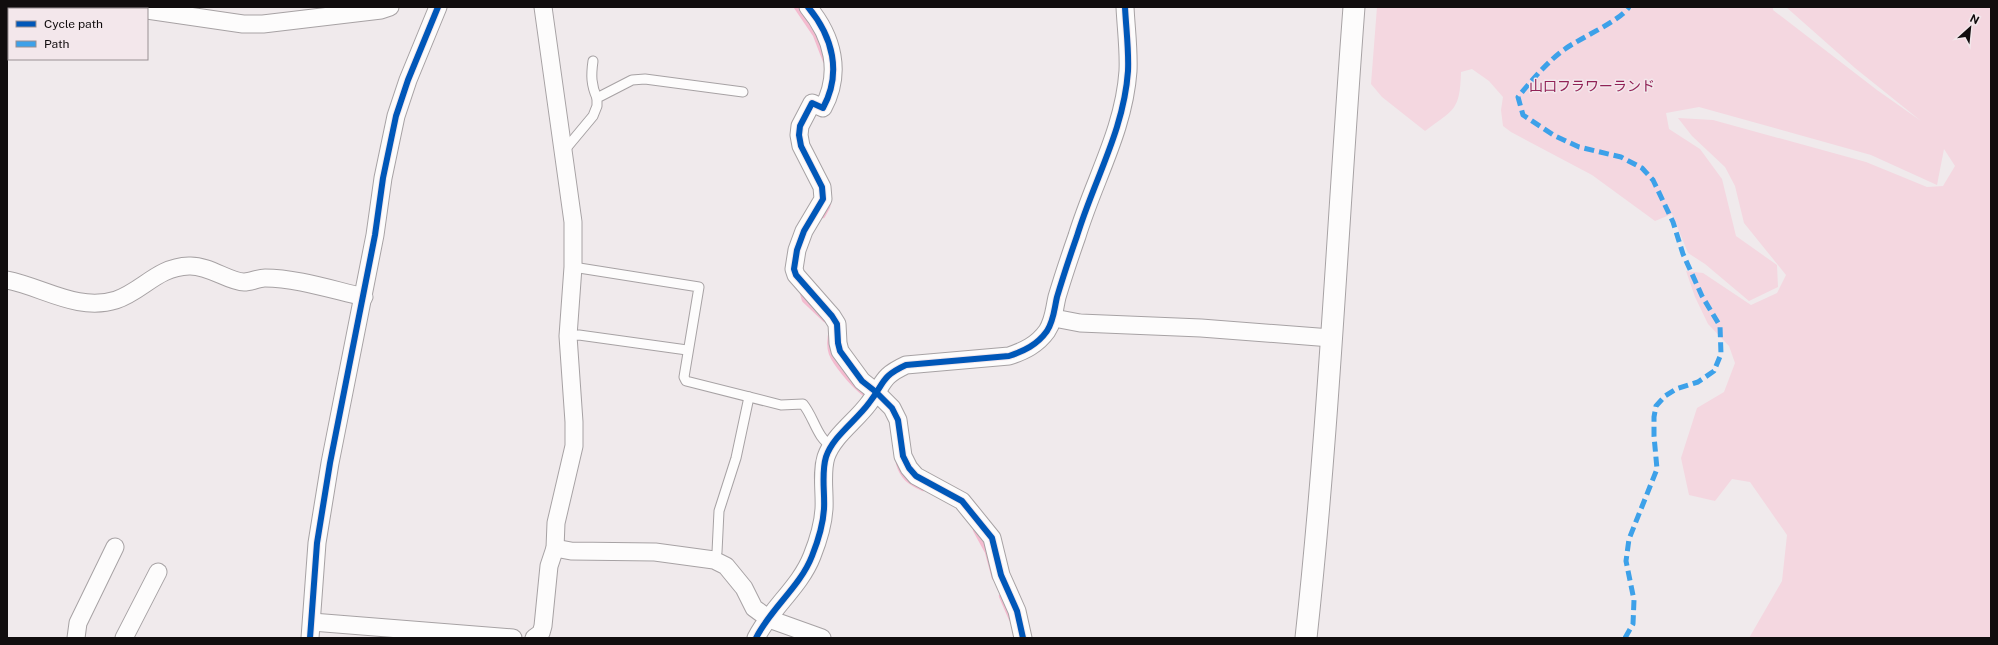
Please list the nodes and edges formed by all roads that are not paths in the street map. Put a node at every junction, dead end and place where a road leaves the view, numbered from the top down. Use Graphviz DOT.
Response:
graph roads {
  1 [pos="390,7"];
  2 [pos="438,7"];
  3 [pos="543,7"];
  4 [pos="808,7"];
  5 [pos="1125,7"];
  6 [pos="1354,7"];
  7 [pos="148,9"];
  8 [pos="593,61"];
  9 [pos="742,92"];
  10 [pos="596,98"];
  11 [pos="563,152"];
  12 [pos="573,267"];
  13 [pos="7,280"];
  14 [pos="364,297"];
  15 [pos="1054,318"];
  16 [pos="568,336"];
  17 [pos="1331,338"];
  18 [pos="687,350"];
  19 [pos="749,397"];
  20 [pos="873,397"];
  21 [pos="832,446"];
  22 [pos="116,547"];
  23 [pos="555,548"];
  24 [pos="714,560"];
  25 [pos="158,572"];
  26 [pos="769,619"];
  27 [pos="311,630"];
  28 [pos="76,638"];
  29 [pos="124,638"];
  30 [pos="513,638"];
  31 [pos="534,638"];
  32 [pos="756,638"];
  33 [pos="822,638"];
  34 [pos="1023,638"];
  35 [pos="1306,638"];
  1 -- 7 [label="street"];
  2 -- 14 [label="street"];
  3 -- 11 [label="street"];
  4 -- 20 [label="street"];
  5 -- 15 [label="street"];
  6 -- 17 [label="street"];
  8 -- 10 [label="lane"];
  9 -- 10 [label="lane"];
  10 -- 11 [label="lane"];
  11 -- 12 [label="street"];
  12 -- 16 [label="street"];
  12 -- 18 [label="lane"];
  13 -- 14 [label="street"];
  14 -- 27 [label="street"];
  15 -- 17 [label="street"];
  15 -- 20 [label="street"];
  16 -- 18 [label="lane"];
  16 -- 23 [label="street"];
  17 -- 35 [label="street"];
  18 -- 19 [label="lane"];
  19 -- 21 [label="lane"];
  19 -- 24 [label="lane"];
  20 -- 21 [label="street"];
  20 -- 34 [label="street"];
  21 -- 26 [label="street"];
  22 -- 28 [label="street"];
  23 -- 24 [label="street"];
  23 -- 31 [label="street"];
  24 -- 26 [label="street"];
  25 -- 29 [label="street"];
  26 -- 32 [label="street"];
  26 -- 33 [label="street"];
  27 -- 30 [label="street"];
}
